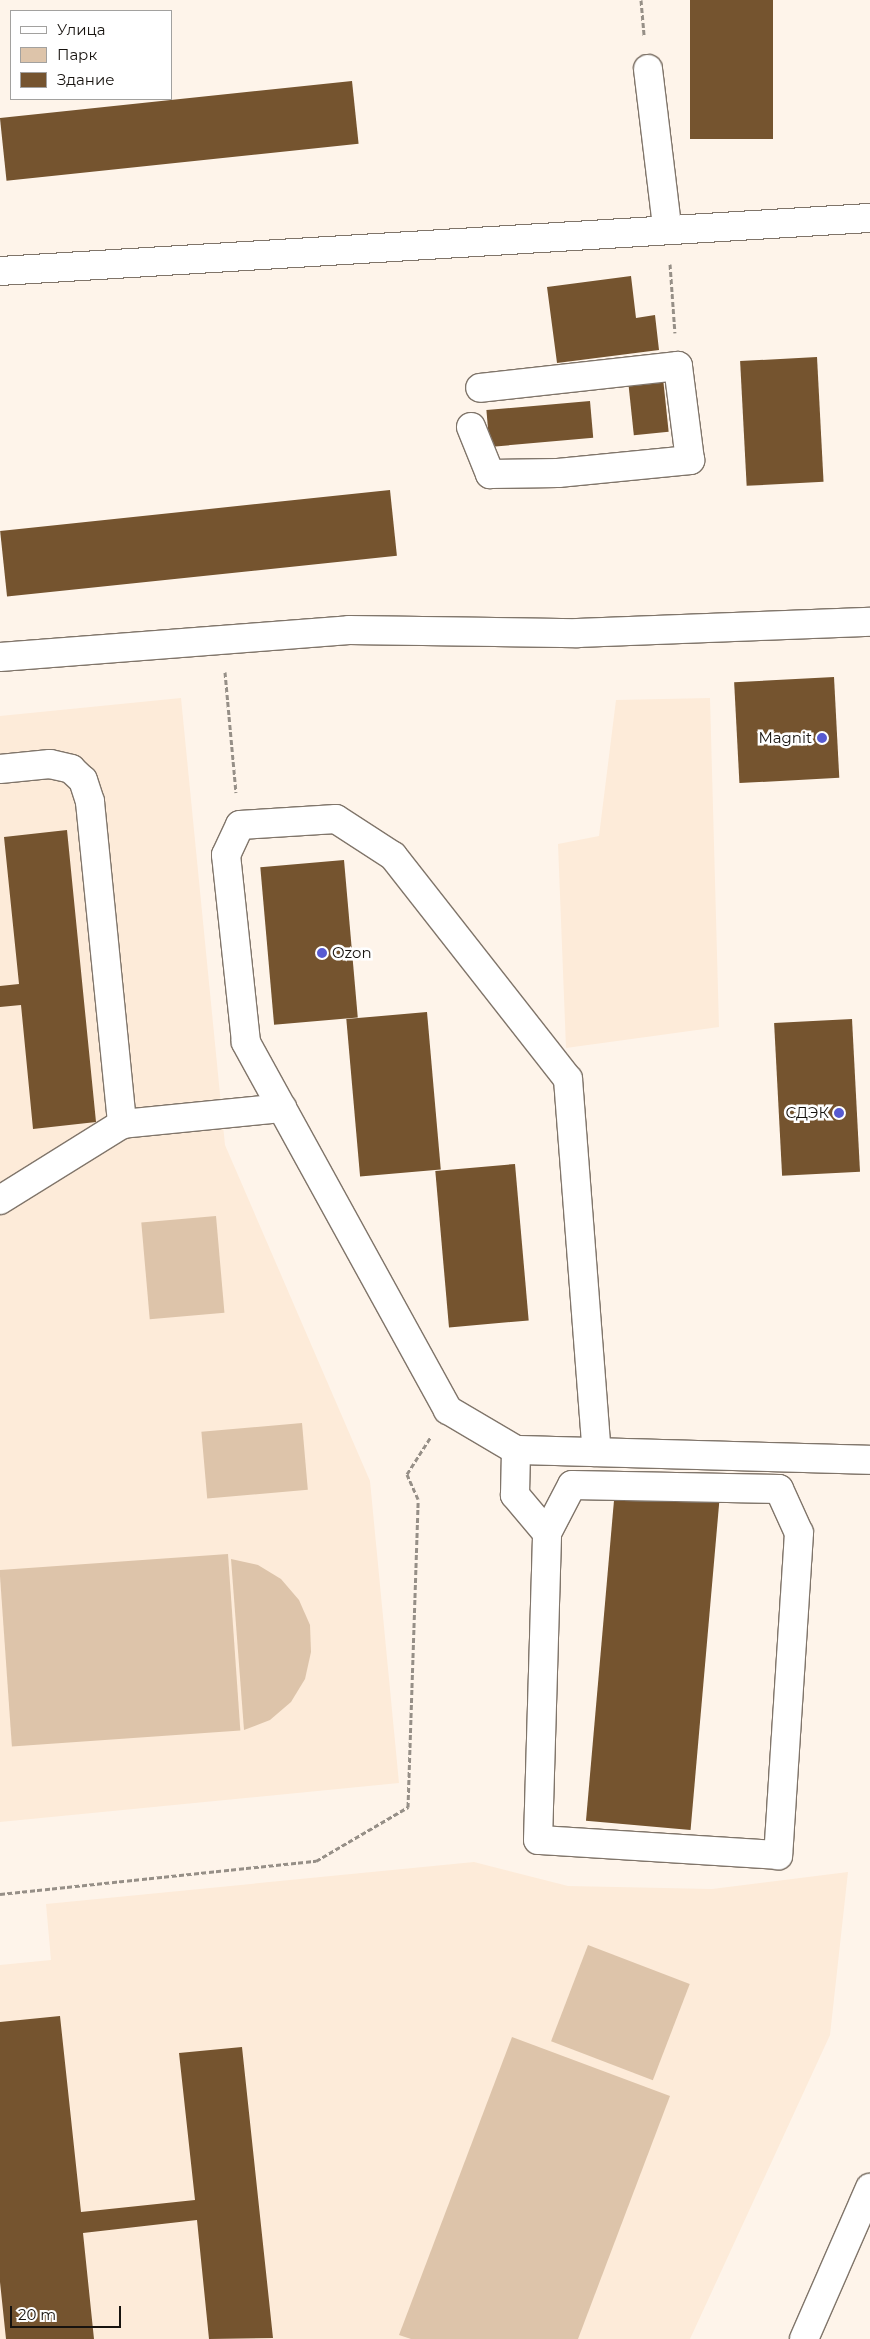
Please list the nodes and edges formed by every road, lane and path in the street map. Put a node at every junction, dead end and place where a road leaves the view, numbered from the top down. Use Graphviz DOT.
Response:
graph roads {
  1 [pos="648,69"];
  2 [pos="870,218"];
  3 [pos="667,227"];
  4 [pos="0,271"];
  5 [pos="678,366"];
  6 [pos="480,388"];
  7 [pos="472,427"];
  8 [pos="870,622"];
  9 [pos="222,640"];
  10 [pos="0,657"];
  11 [pos="0,769"];
  12 [pos="240,825"];
  13 [pos="282,1108"];
  14 [pos="122,1124"];
  15 [pos="0,1200"];
  16 [pos="448,1410"];
  17 [pos="516,1450"];
  18 [pos="596,1452"];
  19 [pos="870,1460"];
  20 [pos="547,1533"];
  21 [pos="0,1894"];
  22 [pos="870,2188"];
  23 [pos="804,2339"];
  1 -- 3 [label="street"];
  2 -- 3 [label="street"];
  3 -- 4 [label="street"];
  3 -- 5 [label="path"];
  5 -- 6 [label="street"];
  5 -- 7 [label="street"];
  8 -- 9 [label="street"];
  9 -- 10 [label="street"];
  9 -- 12 [label="path"];
  11 -- 14 [label="street"];
  12 -- 13 [label="street"];
  12 -- 18 [label="street"];
  13 -- 14 [label="street"];
  13 -- 16 [label="street"];
  14 -- 15 [label="street"];
  16 -- 17 [label="street"];
  16 -- 21 [label="path"];
  17 -- 18 [label="street"];
  17 -- 20 [label="street"];
  18 -- 19 [label="street"];
  20 -- 20 [label="street"];
  22 -- 23 [label="street"];
}
